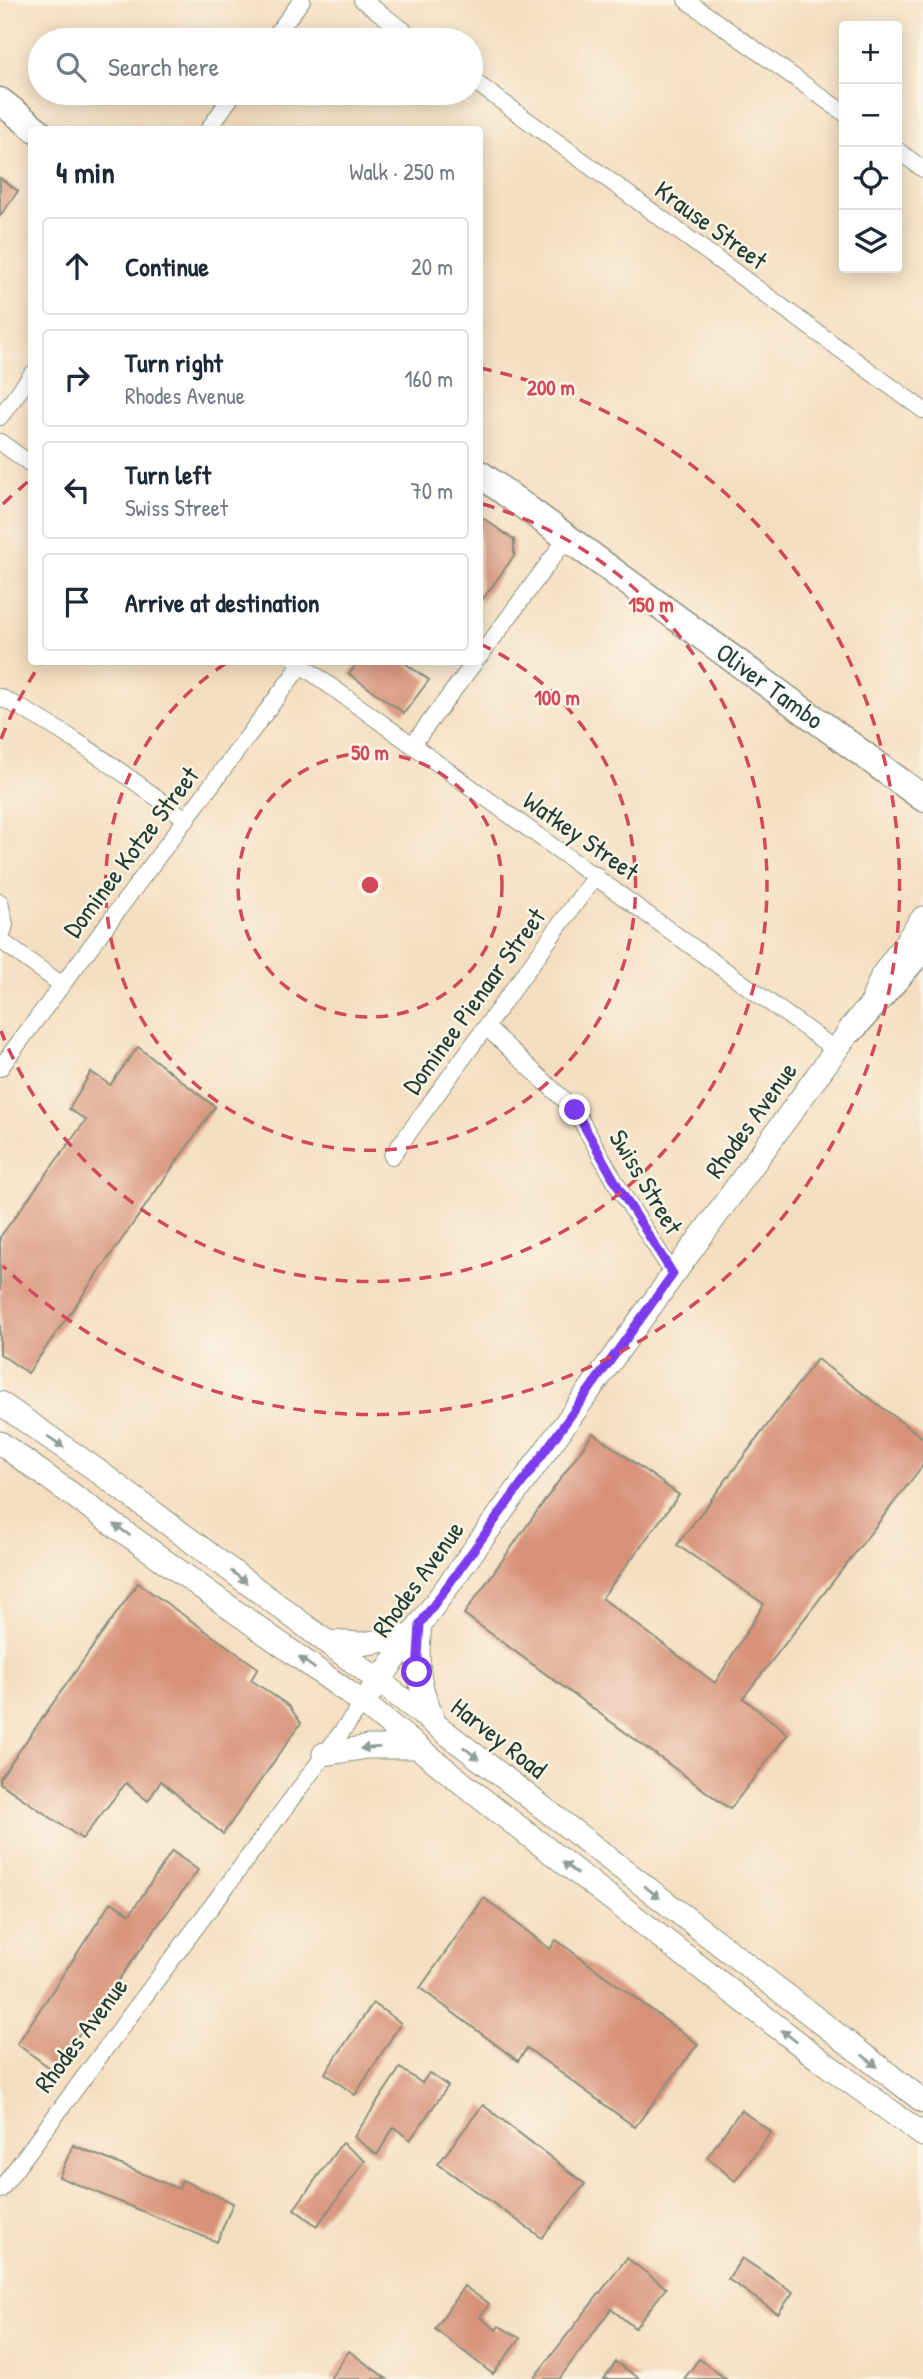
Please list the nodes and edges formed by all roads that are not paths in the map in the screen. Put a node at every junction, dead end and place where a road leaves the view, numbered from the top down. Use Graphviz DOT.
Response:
graph roads {
  1 [pos="302,0"];
  2 [pos="362,0"];
  3 [pos="686,0"];
  4 [pos="281,28"];
  5 [pos="400,28"];
  6 [pos="483,88"];
  7 [pos="0,101"];
  8 [pos="226,105"];
  9 [pos="839,109"];
  10 [pos="0,122"];
  11 [pos="32,126"];
  12 [pos="211,126"];
  13 [pos="28,142"];
  14 [pos="902,154"];
  15 [pos="923,169"];
  16 [pos="28,379"];
  17 [pos="923,410"];
  18 [pos="0,417"];
  19 [pos="0,442"];
  20 [pos="483,456"];
  21 [pos="28,462"];
  22 [pos="483,476"];
  23 [pos="568,538"];
  24 [pos="483,652"];
  25 [pos="298,665"];
  26 [pos="302,665"];
  27 [pos="473,665"];
  28 [pos="0,697"];
  29 [pos="412,745"];
  30 [pos="923,779"];
  31 [pos="923,798"];
  32 [pos="187,820"];
  33 [pos="596,875"];
  34 [pos="0,902"];
  35 [pos="923,918"];
  36 [pos="923,937"];
  37 [pos="0,940"];
  38 [pos="923,947"];
  39 [pos="62,985"];
  40 [pos="874,996"];
  41 [pos="486,1027"];
  42 [pos="852,1029"];
  43 [pos="836,1051"];
  44 [pos="0,1068"];
  45 [pos="393,1156"];
  46 [pos="673,1274"];
  47 [pos="0,1403"];
  48 [pos="0,1443"];
  49 [pos="416,1630"];
  50 [pos="327,1642"];
  51 [pos="379,1681"];
  52 [pos="363,1703"];
  53 [pos="435,1724"];
  54 [pos="416,1747"];
  55 [pos="324,1754"];
  56 [pos="836,2034"];
  57 [pos="819,2059"];
  58 [pos="923,2101"];
  59 [pos="923,2135"];
  60 [pos="0,2190"];
  1 -- 4 [label="street"];
  2 -- 5 [label="street"];
  3 -- 9 [label="street"];
  6 -- 17 [label="street, Krause Street"];
  7 -- 11 [label="main road"];
  8 -- 12 [label="street"];
  10 -- 13 [label="main road"];
  14 -- 15 [label="street"];
  16 -- 18 [label="street"];
  19 -- 21 [label="street"];
  20 -- 30 [label="main road, Oliver Tambo"];
  22 -- 23 [label="main road, Oliver Tambo"];
  23 -- 24 [label="street"];
  23 -- 31 [label="main road, Oliver Tambo"];
  25 -- 32 [label="street, Dominee Kotze Street"];
  26 -- 29 [label="street, Watkey Street"];
  27 -- 29 [label="street"];
  28 -- 32 [label="street"];
  29 -- 33 [label="street, Watkey Street"];
  32 -- 39 [label="street, Dominee Kotze Street"];
  33 -- 41 [label="street, Dominee Pienaar Street"];
  33 -- 43 [label="street, Watkey Street"];
  34 -- 37 [label="street"];
  35 -- 40 [label="main road, Rhodes Avenue"];
  36 -- 40 [label="main road, Rhodes Avenue"];
  37 -- 39 [label="street"];
  38 -- 42 [label="main road"];
  39 -- 44 [label="street, Dominee Kotze Street"];
  40 -- 42 [label="main road, Rhodes Avenue"];
  41 -- 45 [label="street, Dominee Pienaar Street"];
  41 -- 46 [label="street, Swiss Street"];
  42 -- 43 [label="main road, Rhodes Avenue"];
  43 -- 46 [label="main road, Rhodes Avenue"];
  46 -- 49 [label="main road, Rhodes Avenue"];
  47 -- 50 [label="main road, Harvey Road, one-way"];
  52 -- 48 [label="main road, one-way"];
  49 -- 50 [label="main road"];
  49 -- 51 [label="main road, Rhodes Avenue"];
  49 -- 53 [label="main road"];
  50 -- 51 [label="main road, Harvey Road"];
  51 -- 52 [label="main road, Rhodes Avenue"];
  51 -- 53 [label="main road, Harvey Road"];
  52 -- 54 [label="main road"];
  52 -- 55 [label="street, Rhodes Avenue"];
  53 -- 56 [label="main road, Harvey Road, one-way"];
  54 -- 55 [label="main road, one-way"];
  57 -- 54 [label="main road, one-way"];
  55 -- 60 [label="street, Rhodes Avenue"];
  56 -- 57 [label="main road"];
  56 -- 58 [label="main road, Harvey Road, one-way"];
  57 -- 59 [label="main road"];
}
